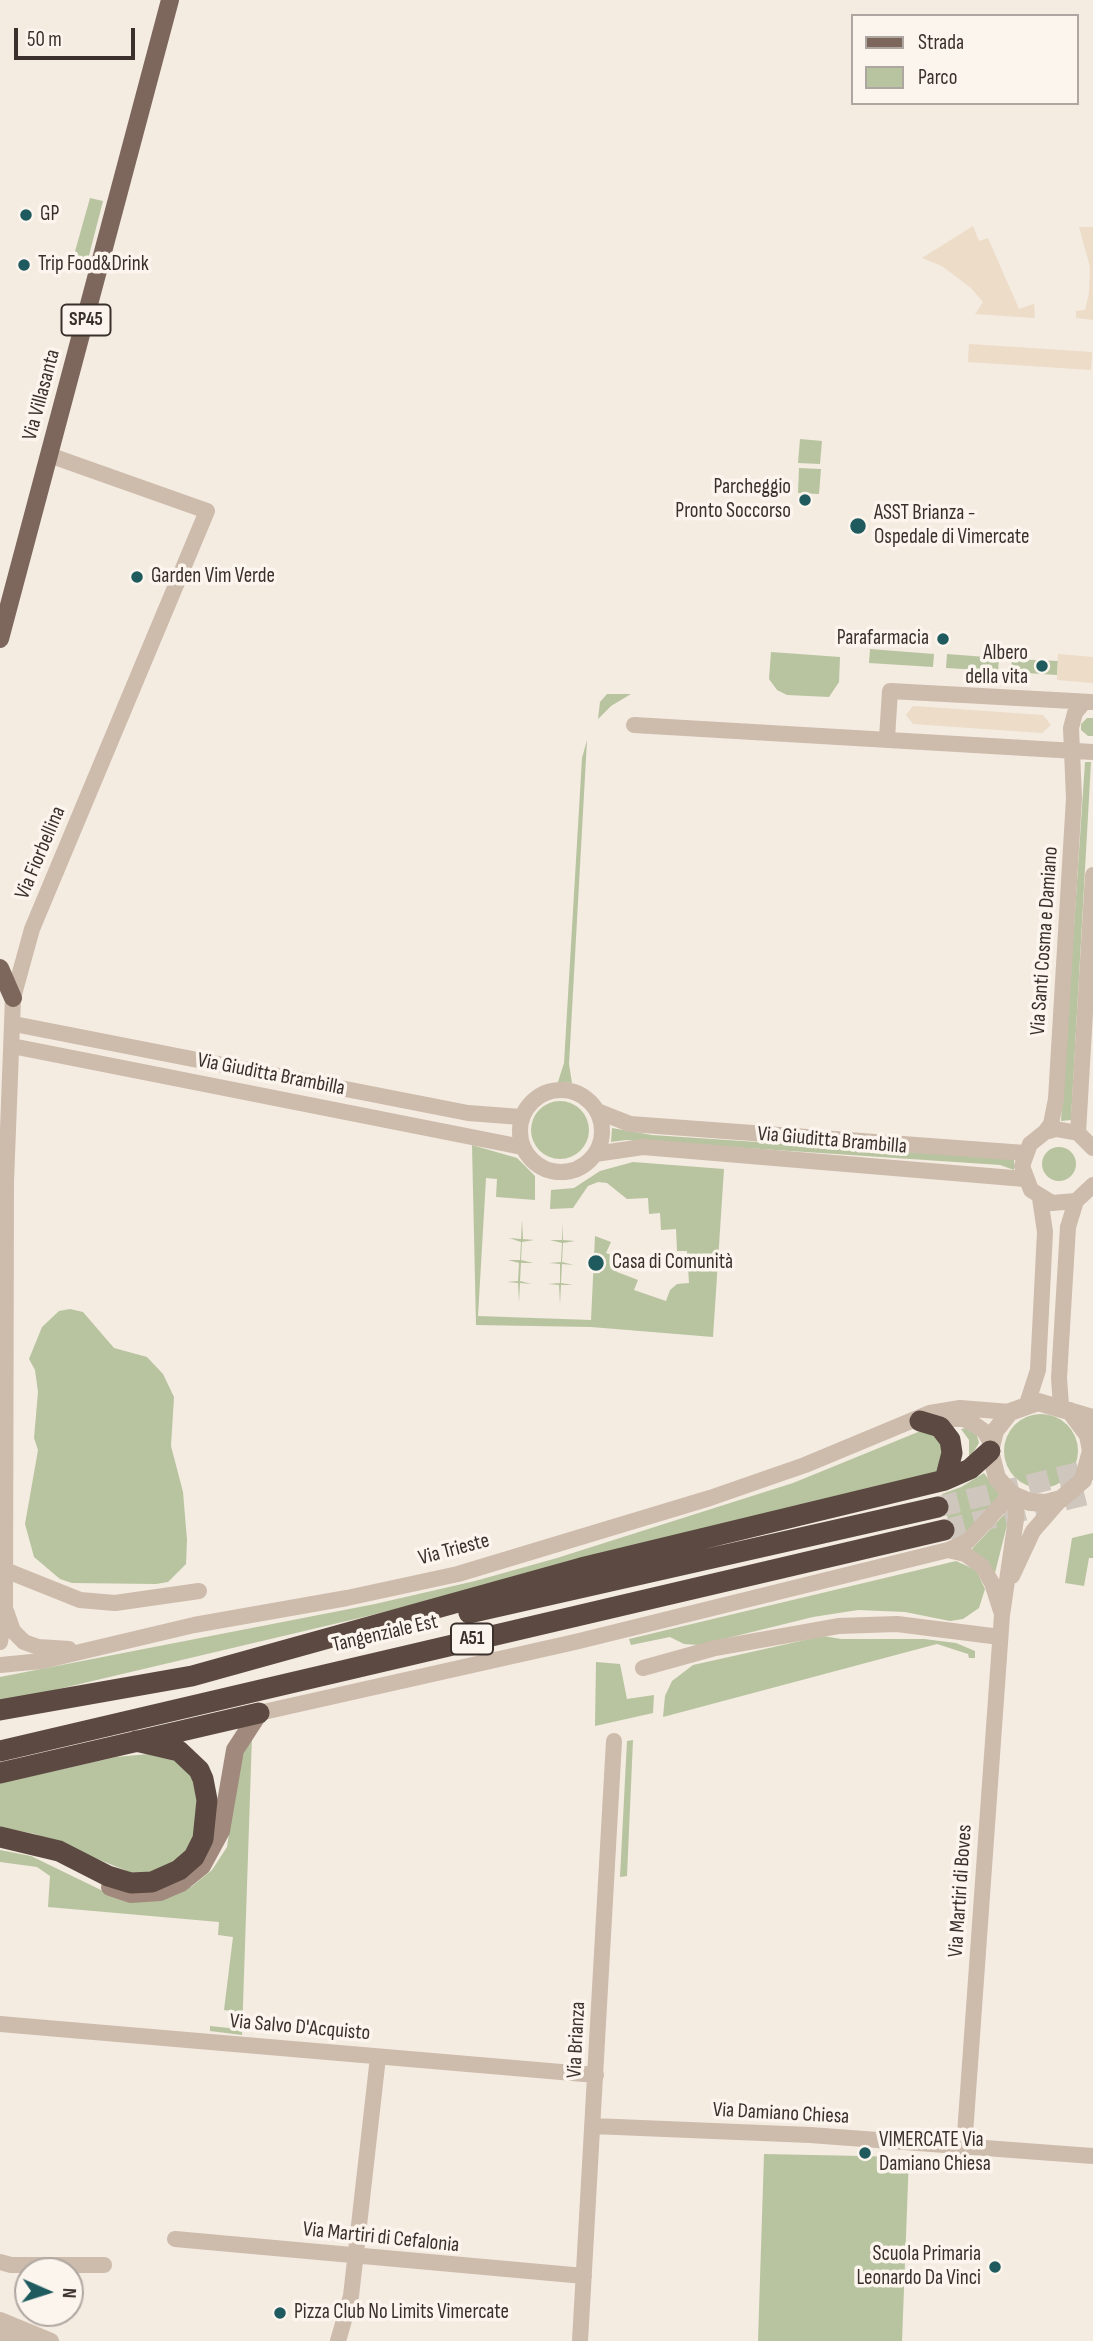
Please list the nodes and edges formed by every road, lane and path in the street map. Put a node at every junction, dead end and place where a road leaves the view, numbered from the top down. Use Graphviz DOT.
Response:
graph roads {
  1 [pos="170,0"];
  2 [pos="49,455"];
  3 [pos="0,639"];
  4 [pos="1089,702"];
  5 [pos="634,725"];
  6 [pos="887,738"];
  7 [pos="1071,750"];
  8 [pos="1093,752"];
  9 [pos="1093,875"];
  10 [pos="0,968"];
  11 [pos="0,980"];
  12 [pos="13,998"];
  13 [pos="14,1024"];
  14 [pos="12,1046"];
  15 [pos="597,1111"];
  16 [pos="521,1117"];
  17 [pos="1045,1132"];
  18 [pos="1078,1133"];
  19 [pos="522,1147"];
  20 [pos="1093,1149"];
  21 [pos="1025,1153"];
  22 [pos="595,1154"];
  23 [pos="1025,1179"];
  24 [pos="1093,1185"];
  25 [pos="1040,1198"];
  26 [pos="1076,1200"];
  27 [pos="1027,1404"];
  28 [pos="1065,1408"];
  29 [pos="1010,1412"];
  30 [pos="1093,1418"];
  31 [pos="912,1422"];
  32 [pos="990,1447"];
  33 [pos="1091,1464"];
  34 [pos="944,1480"];
  35 [pos="1014,1496"];
  36 [pos="1060,1499"];
  37 [pos="938,1507"];
  38 [pos="946,1540"];
  39 [pos="5,1570"];
  40 [pos="1008,1584"];
  41 [pos="199,1591"];
  42 [pos="5,1609"];
  43 [pos="1002,1615"];
  44 [pos="1000,1637"];
  45 [pos="0,1642"];
  46 [pos="88,1650"];
  47 [pos="0,1665"];
  48 [pos="643,1668"];
  49 [pos="192,1676"];
  50 [pos="0,1710"];
  51 [pos="259,1713"];
  52 [pos="0,1724"];
  53 [pos="136,1741"];
  54 [pos="614,1741"];
  55 [pos="0,1751"];
  56 [pos="0,1773"];
  57 [pos="0,1837"];
  58 [pos="0,1843"];
  59 [pos="0,2024"];
  60 [pos="378,2057"];
  61 [pos="596,2076"];
  62 [pos="593,2126"];
  63 [pos="964,2148"];
  64 [pos="1093,2156"];
  65 [pos="175,2239"];
  66 [pos="356,2256"];
  67 [pos="0,2262"];
  68 [pos="104,2265"];
  69 [pos="584,2276"];
  70 [pos="0,2309"];
  71 [pos="0,2320"];
  72 [pos="25,2336"];
  73 [pos="0,2337"];
  74 [pos="50,2341"];
  75 [pos="338,2341"];
  76 [pos="580,2341"];
  1 -- 2 [label="main road, Via Villasanta / SP45"];
  2 -- 3 [label="main road, Via Villasanta / SP45"];
  2 -- 12 [label="street, Via Fiorbellina"];
  4 -- 6 [label="street, Via Santi Cosma e Damiano"];
  4 -- 7 [label="street, Via Santi Cosma e Damiano"];
  5 -- 6 [label="street"];
  6 -- 7 [label="street"];
  7 -- 8 [label="street"];
  7 -- 17 [label="street, Via Santi Cosma e Damiano"];
  9 -- 18 [label="street, Via Santi Cosma e Damiano"];
  10 -- 12 [label="main road"];
  11 -- 12 [label="main road"];
  12 -- 13 [label="street, Via Fiorbellina"];
  13 -- 14 [label="street, Via Fiorbellina"];
  13 -- 16 [label="street, Via Giuditta Brambilla"];
  14 -- 19 [label="street, Via Giuditta Brambilla"];
  14 -- 39 [label="street, Via Fiorbellina"];
  15 -- 16 [label="street, Via Giuditta Brambilla"];
  15 -- 21 [label="street, Via Giuditta Brambilla"];
  15 -- 22 [label="street"];
  16 -- 19 [label="street"];
  17 -- 18 [label="street"];
  17 -- 21 [label="street, Via Santi Cosma e Damiano"];
  18 -- 20 [label="street"];
  19 -- 22 [label="street, Via Giuditta Brambilla"];
  21 -- 23 [label="street"];
  22 -- 23 [label="street, Via Giuditta Brambilla"];
  23 -- 25 [label="street"];
  24 -- 26 [label="street"];
  25 -- 26 [label="street"];
  25 -- 27 [label="street"];
  26 -- 28 [label="street"];
  27 -- 28 [label="street, Via Trieste"];
  27 -- 29 [label="street, Via Trieste"];
  28 -- 30 [label="street, Via Trieste"];
  28 -- 33 [label="street"];
  29 -- 31 [label="street, Via Trieste"];
  29 -- 32 [label="street"];
  31 -- 32 [label="street, Via Trieste"];
  31 -- 34 [label="highway"];
  31 -- 46 [label="street, Via Trieste"];
  32 -- 34 [label="highway"];
  32 -- 35 [label="street, Via Trieste"];
  33 -- 36 [label="street"];
  34 -- 49 [label="highway"];
  35 -- 36 [label="street"];
  35 -- 38 [label="street"];
  35 -- 40 [label="street, Via Martiri di Boves"];
  36 -- 40 [label="street, Via Martiri di Boves"];
  37 -- 49 [label="highway, Tangenziale Est / A51"];
  38 -- 43 [label="street, Via Martiri di Boves"];
  38 -- 51 [label="street"];
  38 -- 55 [label="highway, Tangenziale Est / A51"];
  39 -- 41 [label="street"];
  39 -- 42 [label="street, Via Fiorbellina"];
  40 -- 43 [label="street, Via Martiri di Boves"];
  42 -- 45 [label="street, Via Fiorbellina"];
  42 -- 46 [label="street, Via Fiorbellina"];
  43 -- 44 [label="street, Via Martiri di Boves"];
  44 -- 48 [label="street"];
  44 -- 63 [label="street, Via Martiri di Boves"];
  46 -- 47 [label="street, Via Trieste"];
  49 -- 50 [label="highway"];
  49 -- 52 [label="highway, Tangenziale Est / A51"];
  51 -- 53 [label="highway"];
  51 -- 58 [label="main road"];
  53 -- 56 [label="highway"];
  53 -- 57 [label="highway"];
  54 -- 61 [label="street, Via Brianza"];
  59 -- 60 [label="street, Via Salvo D'Acquisto"];
  60 -- 61 [label="street, Via Salvo D'Acquisto"];
  60 -- 66 [label="street"];
  61 -- 62 [label="street, Via Brianza"];
  62 -- 63 [label="street, Via Damiano Chiesa"];
  62 -- 69 [label="street, Via Brianza"];
  63 -- 64 [label="street, Via Damiano Chiesa"];
  65 -- 66 [label="street, Via Martiri di Cefalonia"];
  66 -- 69 [label="street, Via Martiri di Cefalonia"];
  66 -- 75 [label="street"];
  67 -- 68 [label="street"];
  69 -- 76 [label="street, Via Brianza"];
  70 -- 72 [label="street"];
  71 -- 72 [label="street"];
  72 -- 73 [label="street"];
  72 -- 74 [label="street"];
}
